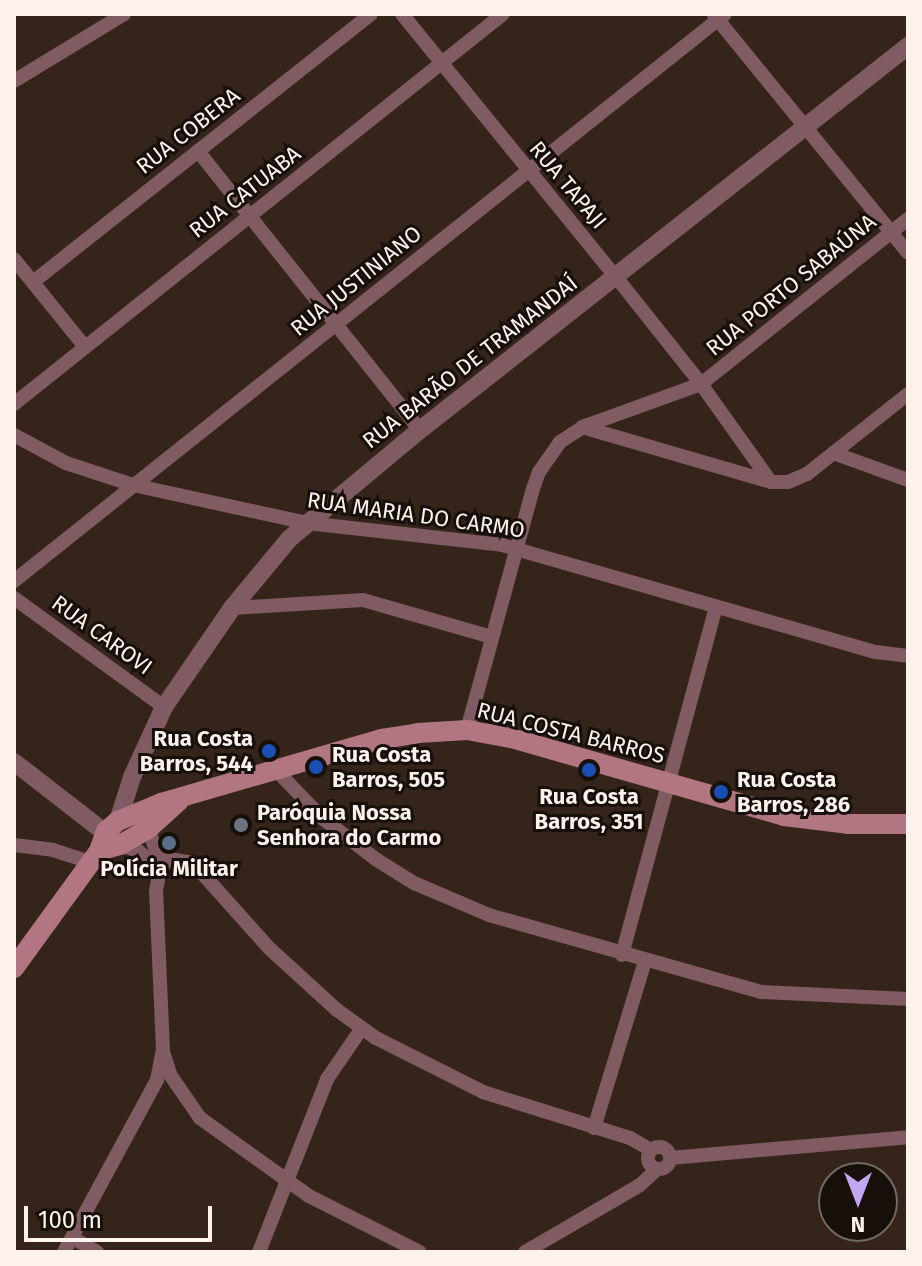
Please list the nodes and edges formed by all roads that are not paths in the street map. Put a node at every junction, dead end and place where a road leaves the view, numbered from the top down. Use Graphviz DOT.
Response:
graph roads {
  1 [pos="124,14"];
  2 [pos="371,14"];
  3 [pos="402,14"];
  4 [pos="503,14"];
  5 [pos="719,16"];
  6 [pos="908,46"];
  7 [pos="441,64"];
  8 [pos="14,80"];
  9 [pos="807,127"];
  10 [pos="198,151"];
  11 [pos="527,172"];
  12 [pos="250,217"];
  13 [pos="908,219"];
  14 [pos="891,232"];
  15 [pos="908,253"];
  16 [pos="14,259"];
  17 [pos="616,277"];
  18 [pos="33,282"];
  19 [pos="336,325"];
  20 [pos="85,347"];
  21 [pos="701,384"];
  22 [pos="908,394"];
  23 [pos="14,404"];
  24 [pos="582,427"];
  25 [pos="420,430"];
  26 [pos="14,435"];
  27 [pos="833,453"];
  28 [pos="908,480"];
  29 [pos="771,482"];
  30 [pos="133,485"];
  31 [pos="307,523"];
  32 [pos="517,549"];
  33 [pos="14,581"];
  34 [pos="14,598"];
  35 [pos="716,606"];
  36 [pos="232,608"];
  37 [pos="492,637"];
  38 [pos="908,656"];
  39 [pos="164,707"];
  40 [pos="467,730"];
  41 [pos="14,762"];
  42 [pos="277,771"];
  43 [pos="132,777"];
  44 [pos="666,783"];
  45 [pos="144,820"];
  46 [pos="908,824"];
  47 [pos="115,832"];
  48 [pos="14,845"];
  49 [pos="95,857"];
  50 [pos="164,864"];
  51 [pos="622,955"];
  52 [pos="645,961"];
  53 [pos="14,968"];
  54 [pos="908,999"];
  55 [pos="362,1028"];
  56 [pos="163,1050"];
  57 [pos="594,1128"];
  58 [pos="908,1137"];
  59 [pos="651,1150"];
  60 [pos="670,1158"];
  61 [pos="657,1169"];
  62 [pos="288,1182"];
  63 [pos="73,1238"];
  64 [pos="64,1252"];
  65 [pos="97,1252"];
  66 [pos="259,1252"];
  67 [pos="420,1252"];
  68 [pos="525,1252"];
  1 -- 8 [label="street"];
  2 -- 10 [label="street, RUA COBERA"];
  3 -- 7 [label="street, RUA TAPAJI"];
  4 -- 7 [label="street, RUA CATUABA"];
  5 -- 9 [label="street"];
  5 -- 11 [label="street, RUA JUSTINIANO"];
  6 -- 9 [label="street, RUA BARÃO DE TRAMANDAÍ"];
  7 -- 11 [label="street, RUA TAPAJI"];
  7 -- 12 [label="street, RUA CATUABA"];
  9 -- 14 [label="street"];
  9 -- 17 [label="street, RUA BARÃO DE TRAMANDAÍ"];
  10 -- 12 [label="street"];
  10 -- 18 [label="street, RUA COBERA"];
  11 -- 17 [label="street, RUA TAPAJI"];
  11 -- 19 [label="street, RUA JUSTINIANO"];
  12 -- 19 [label="street"];
  12 -- 20 [label="street, RUA CATUABA"];
  13 -- 14 [label="street, RUA PORTO SABAÚNA"];
  14 -- 15 [label="street"];
  14 -- 21 [label="street, RUA PORTO SABAÚNA"];
  16 -- 18 [label="street"];
  17 -- 21 [label="street, RUA TAPAJI"];
  17 -- 25 [label="street, RUA BARÃO DE TRAMANDAÍ"];
  18 -- 20 [label="street"];
  19 -- 25 [label="street"];
  19 -- 30 [label="street, RUA JUSTINIANO"];
  20 -- 23 [label="street, RUA CATUABA"];
  21 -- 24 [label="street, RUA PORTO SABAÚNA"];
  21 -- 29 [label="street, RUA TAPAJI"];
  22 -- 27 [label="street"];
  24 -- 29 [label="street"];
  24 -- 32 [label="street"];
  25 -- 31 [label="street, RUA BARÃO DE TRAMANDAÍ"];
  26 -- 30 [label="street, RUA MARIA DO CARMO"];
  27 -- 28 [label="street"];
  27 -- 29 [label="street"];
  30 -- 31 [label="street, RUA MARIA DO CARMO"];
  30 -- 33 [label="street, RUA JUSTINIANO"];
  31 -- 32 [label="street, RUA MARIA DO CARMO"];
  31 -- 36 [label="street, RUA BARÃO DE TRAMANDAÍ"];
  32 -- 35 [label="street, RUA MARIA DO CARMO"];
  32 -- 37 [label="street"];
  34 -- 39 [label="street, RUA CAROVI"];
  35 -- 38 [label="street, RUA MARIA DO CARMO"];
  35 -- 44 [label="street"];
  36 -- 37 [label="street"];
  36 -- 39 [label="street, RUA BARÃO DE TRAMANDAÍ"];
  37 -- 40 [label="street"];
  39 -- 43 [label="street, RUA BARÃO DE TRAMANDAÍ"];
  40 -- 42 [label="main road, RUA COSTA BARROS"];
  40 -- 44 [label="main road, RUA COSTA BARROS"];
  41 -- 47 [label="street"];
  42 -- 45 [label="main road, RUA COSTA BARROS"];
  42 -- 51 [label="street"];
  43 -- 45 [label="street"];
  43 -- 47 [label="street, RUA BARÃO DE TRAMANDAÍ"];
  44 -- 46 [label="main road, RUA COSTA BARROS"];
  44 -- 51 [label="street"];
  45 -- 47 [label="main road"];
  45 -- 50 [label="street"];
  47 -- 49 [label="main road"];
  47 -- 50 [label="street"];
  48 -- 49 [label="street"];
  49 -- 53 [label="main road"];
  50 -- 55 [label="street"];
  50 -- 56 [label="street"];
  51 -- 52 [label="street"];
  52 -- 54 [label="street"];
  52 -- 57 [label="street"];
  55 -- 57 [label="street"];
  55 -- 62 [label="street"];
  56 -- 62 [label="street"];
  56 -- 63 [label="street"];
  57 -- 59 [label="street"];
  58 -- 60 [label="street"];
  59 -- 60 [label="street"];
  59 -- 61 [label="street"];
  60 -- 61 [label="street"];
  61 -- 68 [label="street"];
  62 -- 66 [label="street"];
  62 -- 67 [label="street"];
  63 -- 64 [label="street"];
  63 -- 65 [label="street"];
}
